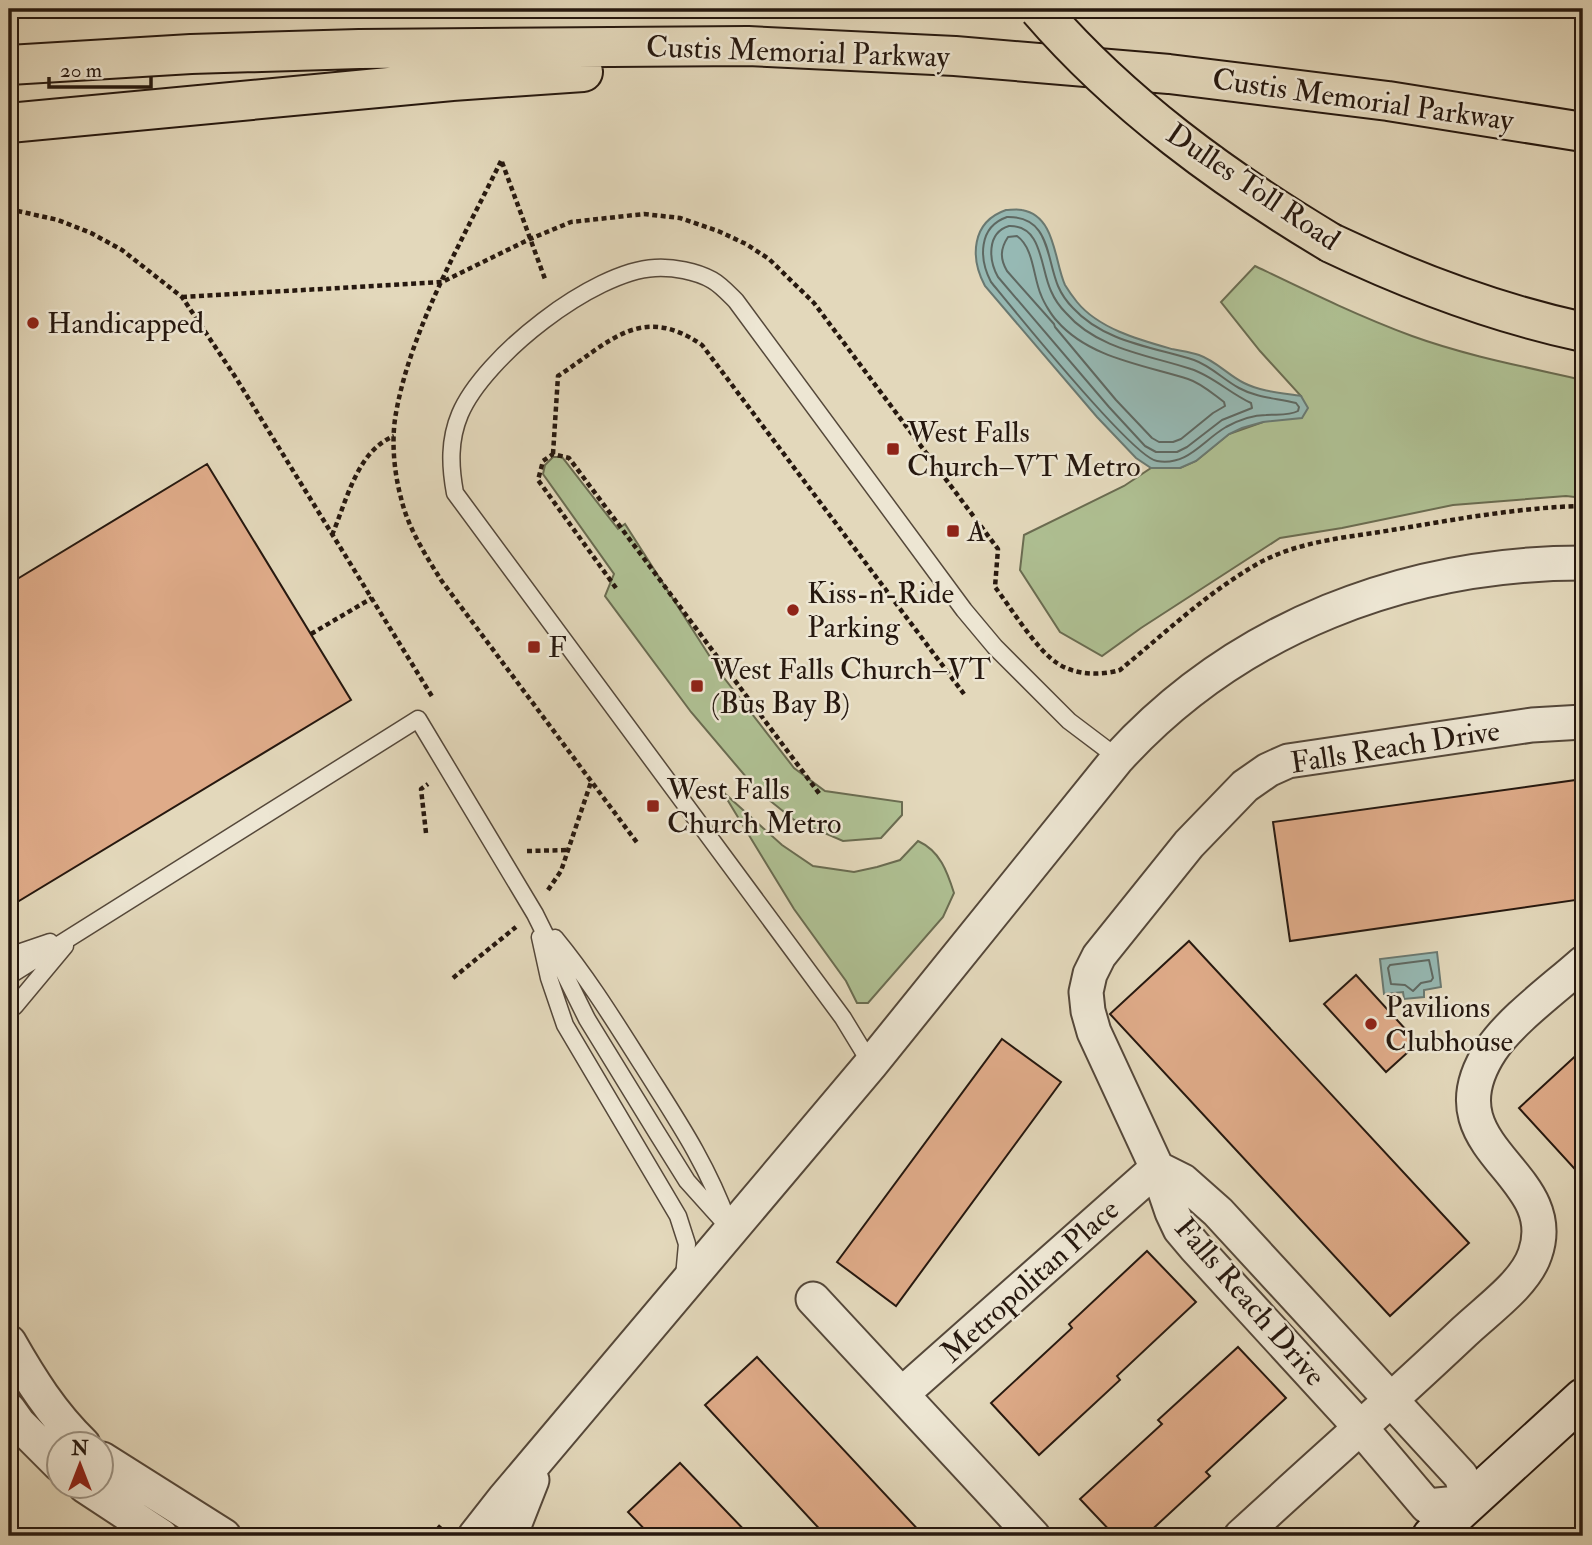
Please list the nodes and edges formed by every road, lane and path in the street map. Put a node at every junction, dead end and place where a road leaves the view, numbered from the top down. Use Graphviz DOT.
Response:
graph roads {
  1 [pos="1039,9"];
  2 [pos="9,65"];
  3 [pos="1071,65"];
  4 [pos="9,123"];
  5 [pos="1583,132"];
  6 [pos="9,209"];
  7 [pos="530,239"];
  8 [pos="545,279"];
  9 [pos="442,282"];
  10 [pos="1583,332"];
  11 [pos="394,436"];
  12 [pos="553,454"];
  13 [pos="1583,506"];
  14 [pos="332,534"];
  15 [pos="1583,563"];
  16 [pos="617,587"];
  17 [pos="372,598"];
  18 [pos="311,634"];
  19 [pos="964,694"];
  20 [pos="1583,722"];
  21 [pos="1118,758"];
  22 [pos="591,781"];
  23 [pos="821,796"];
  24 [pos="638,844"];
  25 [pos="568,850"];
  26 [pos="527,851"];
  27 [pos="536,914"];
  28 [pos="76,934"];
  29 [pos="9,956"];
  30 [pos="1583,963"];
  31 [pos="9,976"];
  32 [pos="453,978"];
  33 [pos="9,1010"];
  34 [pos="871,1064"];
  35 [pos="1157,1168"];
  36 [pos="731,1230"];
  37 [pos="682,1288"];
  38 [pos="813,1298"];
  39 [pos="9,1342"];
  40 [pos="902,1394"];
  41 [pos="1583,1398"];
  42 [pos="1392,1399"];
  43 [pos="9,1410"];
  44 [pos="1360,1427"];
  45 [pos="69,1430"];
  46 [pos="545,1449"];
  47 [pos="46,1451"];
  48 [pos="116,1468"];
  49 [pos="107,1500"];
  50 [pos="1469,1502"];
  51 [pos="162,1536"];
  52 [pos="224,1536"];
  53 [pos="475,1536"];
  54 [pos="510,1536"];
  55 [pos="1033,1536"];
  56 [pos="1241,1536"];
  57 [pos="1432,1536"];
  1 -- 10 [label="highway, Dulles Toll Road, bridge"];
  2 -- 3 [label="highway, Custis Memorial Parkway"];
  3 -- 4 [label="highway"];
  3 -- 5 [label="highway, Custis Memorial Parkway"];
  6 -- 9 [label="path"];
  7 -- 8 [label="path"];
  7 -- 9 [label="path"];
  7 -- 9 [label="path"];
  7 -- 13 [label="path"];
  9 -- 11 [label="path"];
  11 -- 14 [label="path"];
  11 -- 22 [label="path"];
  12 -- 16 [label="path"];
  12 -- 19 [label="path"];
  12 -- 23 [label="path"];
  15 -- 21 [label="street"];
  17 -- 18 [label="path"];
  20 -- 35 [label="street, Falls Reach Drive"];
  21 -- 34 [label="street"];
  21 -- 34 [label="lane"];
  22 -- 24 [label="path"];
  22 -- 25 [label="path"];
  25 -- 26 [label="path"];
  25 -- 27 [label="path"];
  27 -- 28 [label="lane"];
  27 -- 32 [label="path"];
  27 -- 36 [label="lane"];
  27 -- 36 [label="lane"];
  27 -- 37 [label="lane"];
  28 -- 29 [label="lane"];
  28 -- 31 [label="lane"];
  28 -- 33 [label="lane"];
  30 -- 42 [label="street"];
  34 -- 36 [label="street"];
  35 -- 40 [label="street, Metropolitan Place"];
  35 -- 42 [label="street, Falls Reach Drive"];
  35 -- 44 [label="street, Falls Reach Drive"];
  36 -- 37 [label="street"];
  37 -- 46 [label="street"];
  38 -- 40 [label="street"];
  39 -- 45 [label="street"];
  40 -- 55 [label="street"];
  41 -- 50 [label="main road"];
  42 -- 44 [label="street"];
  42 -- 50 [label="street, Falls Reach Drive"];
  43 -- 47 [label="street"];
  44 -- 50 [label="street, Falls Reach Drive"];
  44 -- 56 [label="street"];
  46 -- 53 [label="street"];
  46 -- 54 [label="street"];
  48 -- 52 [label="street"];
  49 -- 51 [label="street"];
  50 -- 57 [label="main road"];
}
